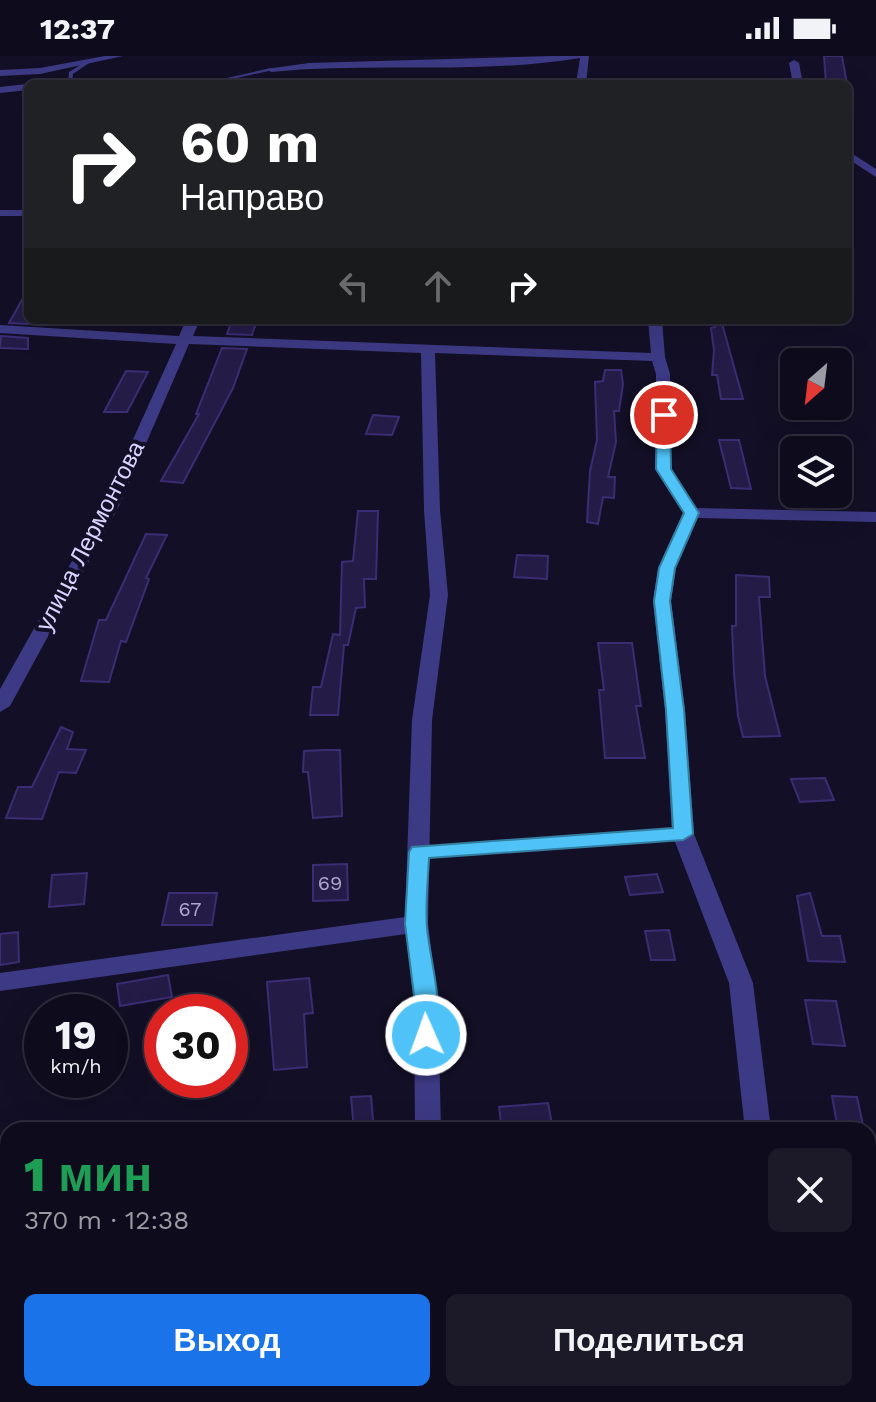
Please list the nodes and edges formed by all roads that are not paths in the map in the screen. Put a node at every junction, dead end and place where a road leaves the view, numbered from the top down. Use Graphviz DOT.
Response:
graph roads {
  1 [pos="119,56"];
  2 [pos="282,56"];
  3 [pos="578,56"];
  4 [pos="585,56"];
  5 [pos="794,60"];
  6 [pos="87,63"];
  7 [pos="271,69"];
  8 [pos="0,73"];
  9 [pos="70,80"];
  10 [pos="220,80"];
  11 [pos="270,80"];
  12 [pos="582,80"];
  13 [pos="797,80"];
  14 [pos="24,87"];
  15 [pos="0,90"];
  16 [pos="852,156"];
  17 [pos="876,174"];
  18 [pos="0,213"];
  19 [pos="24,213"];
  20 [pos="191,324"];
  21 [pos="655,324"];
  22 [pos="0,329"];
  23 [pos="184,340"];
  24 [pos="428,347"];
  25 [pos="658,357"];
  26 [pos="691,513"];
  27 [pos="876,517"];
  28 [pos="0,706"];
  29 [pos="683,834"];
  30 [pos="419,852"];
  31 [pos="416,924"];
  32 [pos="0,982"];
  33 [pos="428,1122"];
  34 [pos="757,1122"];
  1 -- 6 [label="street"];
  2 -- 7 [label="street"];
  3 -- 7 [label="street"];
  4 -- 12 [label="street"];
  5 -- 13 [label="street"];
  6 -- 8 [label="street"];
  6 -- 9 [label="lane"];
  7 -- 10 [label="lane"];
  7 -- 11 [label="street"];
  14 -- 15 [label="street"];
  16 -- 17 [label="street"];
  18 -- 19 [label="street"];
  20 -- 23 [label="street, улица Лермонтова"];
  21 -- 25 [label="street"];
  22 -- 23 [label="street"];
  23 -- 24 [label="street"];
  23 -- 28 [label="street, улица Лермонтова"];
  24 -- 25 [label="street"];
  24 -- 30 [label="street"];
  25 -- 26 [label="street"];
  26 -- 27 [label="street"];
  26 -- 29 [label="street"];
  29 -- 30 [label="lane"];
  29 -- 34 [label="street"];
  30 -- 31 [label="street"];
  31 -- 32 [label="street"];
  31 -- 33 [label="street"];
}
